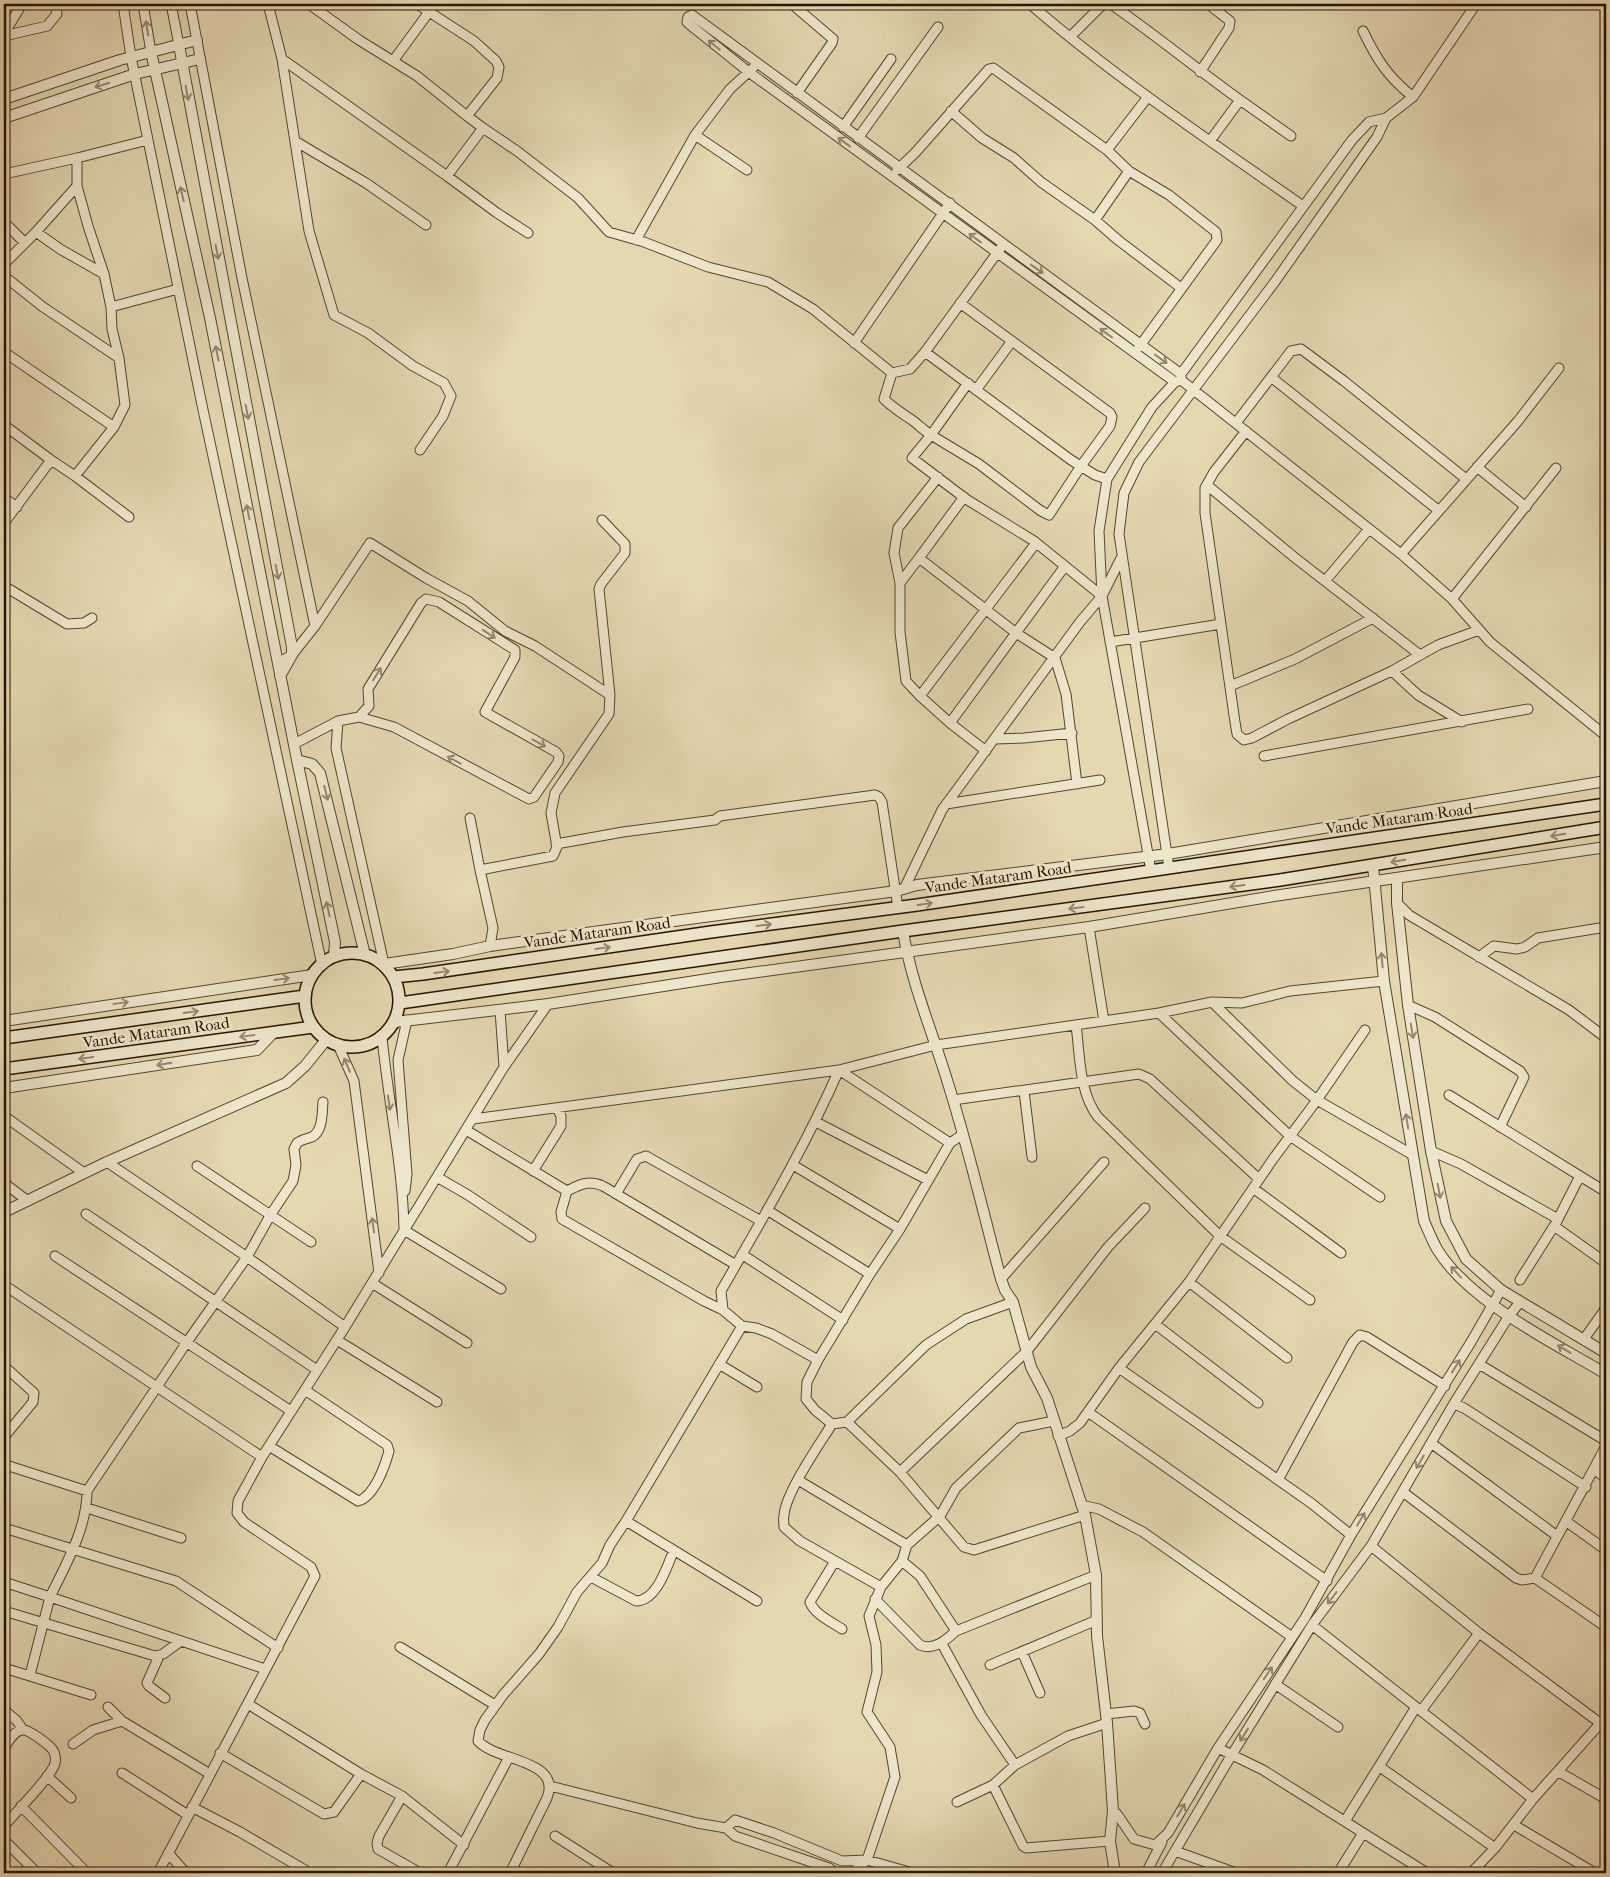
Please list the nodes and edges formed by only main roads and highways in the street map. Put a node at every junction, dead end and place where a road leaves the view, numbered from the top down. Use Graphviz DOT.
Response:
graph roads {
  1 [pos="1606,804"];
  2 [pos="1606,827"];
  3 [pos="394,977"];
  4 [pos="305,996"];
  5 [pos="400,1003"];
  6 [pos="313,1027"];
  7 [pos="4,1038"];
  8 [pos="4,1069"];
  3 -- 1 [label="main road, Vande Mataram Road, one-way"];
  2 -- 5 [label="main road, one-way"];
  3 -- 4 [label="main road"];
  3 -- 5 [label="main road"];
  4 -- 6 [label="main road"];
  7 -- 4 [label="main road, Vande Mataram Road, one-way"];
  5 -- 6 [label="main road"];
  6 -- 8 [label="main road, Vande Mataram Road, one-way"];
}
